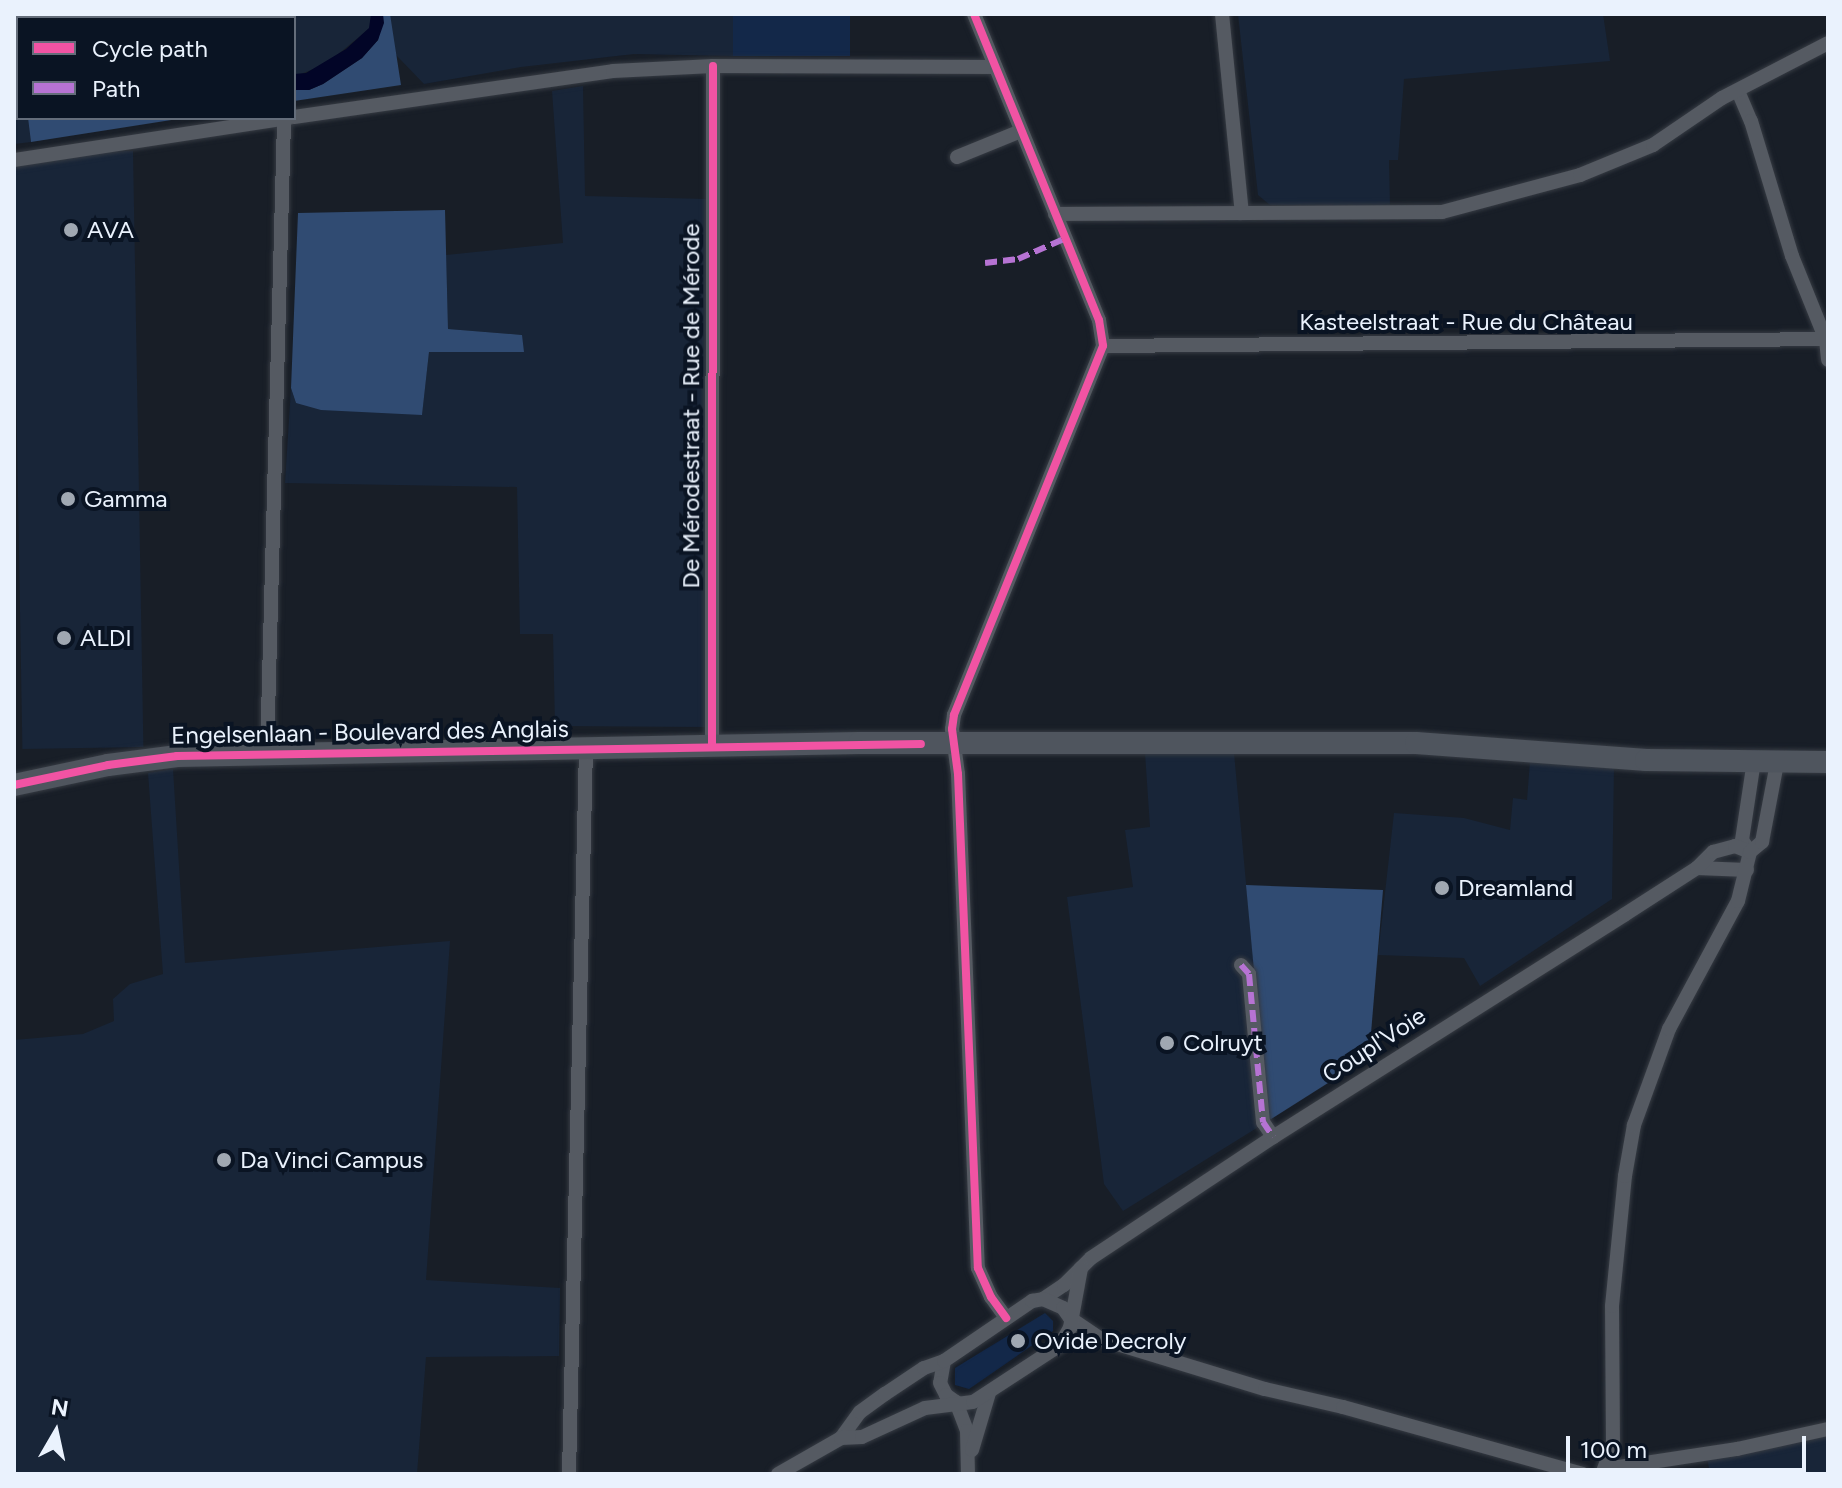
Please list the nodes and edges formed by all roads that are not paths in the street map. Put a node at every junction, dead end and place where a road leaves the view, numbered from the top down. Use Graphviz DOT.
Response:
graph roads {
  1 [pos="974,14"];
  2 [pos="1222,14"];
  3 [pos="1828,43"];
  4 [pos="713,66"];
  5 [pos="995,67"];
  6 [pos="1738,91"];
  7 [pos="296,117"];
  8 [pos="276,120"];
  9 [pos="289,120"];
  10 [pos="1021,131"];
  11 [pos="957,157"];
  12 [pos="14,160"];
  13 [pos="1242,213"];
  14 [pos="1055,214"];
  15 [pos="1827,340"];
  16 [pos="1103,346"];
  17 [pos="1828,360"];
  18 [pos="954,743"];
  19 [pos="712,746"];
  20 [pos="586,747"];
  21 [pos="267,753"];
  22 [pos="1766,762"];
  23 [pos="1828,762"];
  24 [pos="14,785"];
  25 [pos="1750,852"];
  26 [pos="1697,868"];
  27 [pos="1747,870"];
  28 [pos="1241,965"];
  29 [pos="1273,1137"];
  30 [pos="1081,1268"];
  31 [pos="1043,1299"];
  32 [pos="1006,1318"];
  33 [pos="1070,1318"];
  34 [pos="944,1361"];
  35 [pos="989,1393"];
  36 [pos="956,1402"];
  37 [pos="1828,1429"];
  38 [pos="841,1438"];
  39 [pos="970,1453"];
  40 [pos="1604,1471"];
  41 [pos="569,1474"];
  42 [pos="778,1474"];
  43 [pos="968,1474"];
  44 [pos="1583,1474"];
  1 -- 5 [label="street"];
  2 -- 13 [label="street"];
  3 -- 6 [label="street"];
  4 -- 5 [label="street"];
  4 -- 7 [label="street"];
  4 -- 19 [label="street, De Mérodestraat - Rue de Mérode"];
  5 -- 10 [label="street"];
  6 -- 13 [label="street"];
  6 -- 15 [label="street"];
  8 -- 12 [label="street"];
  9 -- 21 [label="street"];
  10 -- 11 [label="street"];
  10 -- 14 [label="street"];
  13 -- 14 [label="street"];
  14 -- 16 [label="street"];
  15 -- 16 [label="street, Kasteelstraat - Rue du Château"];
  15 -- 17 [label="street"];
  16 -- 18 [label="street"];
  18 -- 19 [label="street, Engelsenlaan - Boulevard des Anglais"];
  18 -- 22 [label="street, Engelsenlaan - Boulevard des Anglais"];
  18 -- 32 [label="street"];
  19 -- 20 [label="street, Engelsenlaan - Boulevard des Anglais"];
  20 -- 21 [label="street, Engelsenlaan - Boulevard des Anglais"];
  20 -- 41 [label="street"];
  21 -- 24 [label="street, Engelsenlaan - Boulevard des Anglais"];
  22 -- 23 [label="street, Engelsenlaan - Boulevard des Anglais"];
  22 -- 25 [label="street"];
  22 -- 25 [label="street"];
  25 -- 26 [label="street, Coupl'Voie"];
  25 -- 27 [label="street"];
  26 -- 27 [label="street"];
  26 -- 29 [label="street, Coupl'Voie"];
  27 -- 40 [label="street"];
  28 -- 29 [label="street"];
  29 -- 30 [label="street, Coupl'Voie"];
  30 -- 31 [label="street, Coupl'Voie"];
  30 -- 33 [label="street"];
  31 -- 32 [label="street, Coupl'Voie"];
  31 -- 33 [label="street"];
  32 -- 34 [label="street, Coupl'Voie"];
  33 -- 35 [label="street"];
  33 -- 44 [label="street"];
  34 -- 36 [label="street"];
  34 -- 38 [label="street, Coupl'Voie"];
  35 -- 36 [label="street"];
  35 -- 39 [label="street"];
  36 -- 38 [label="street"];
  36 -- 39 [label="street"];
  37 -- 40 [label="street"];
  38 -- 42 [label="street"];
  39 -- 43 [label="street"];
}
